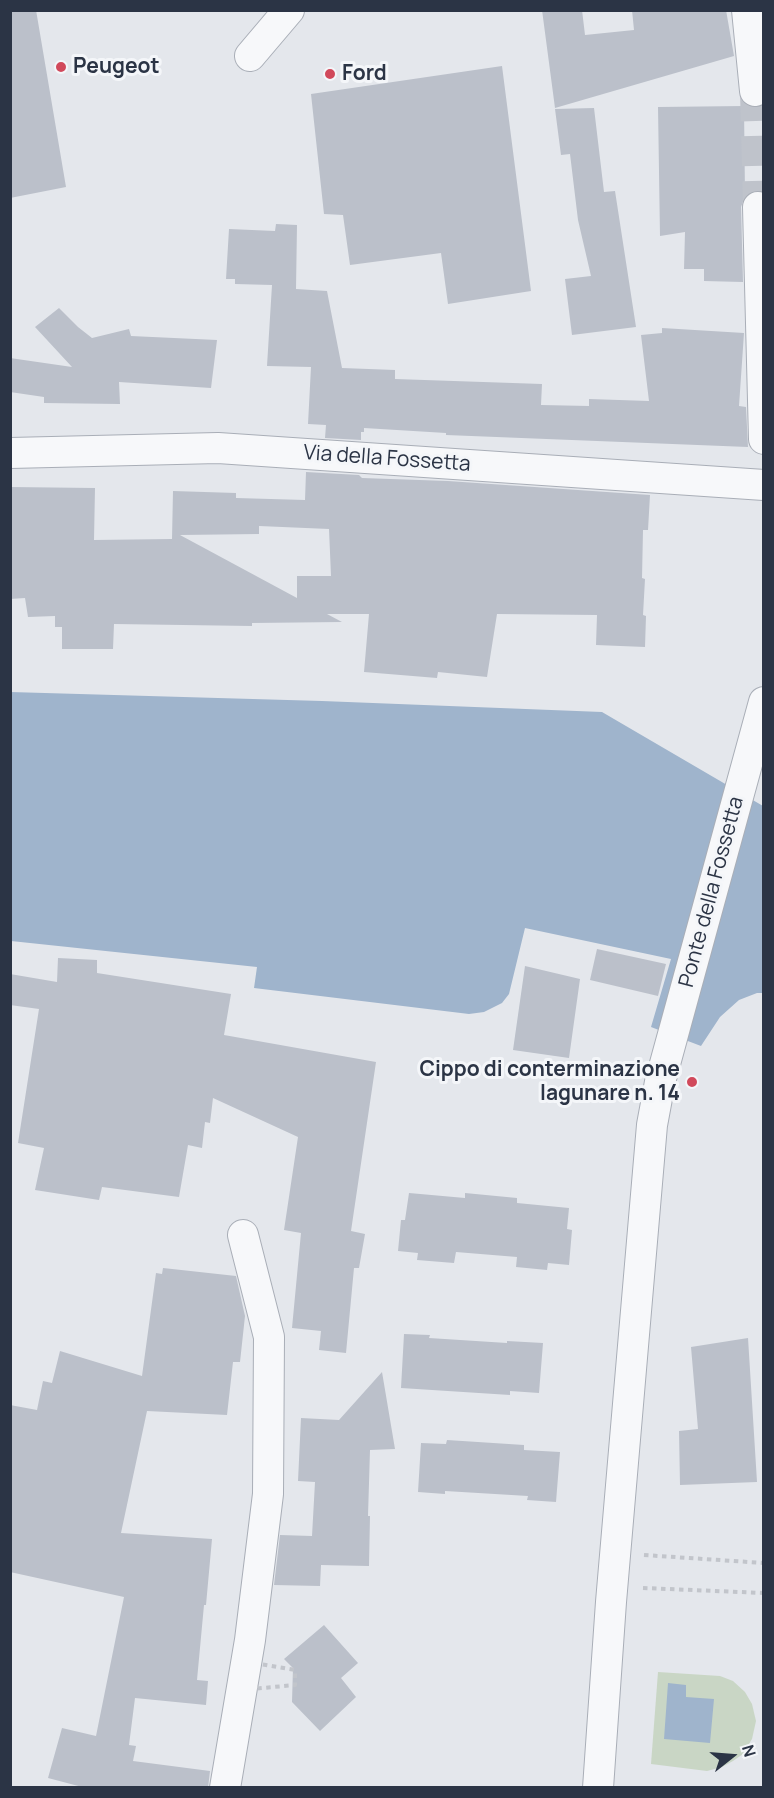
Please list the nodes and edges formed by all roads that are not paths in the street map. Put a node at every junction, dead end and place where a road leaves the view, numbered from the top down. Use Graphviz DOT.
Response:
graph roads {
  1 [pos="289,10"];
  2 [pos="747,10"];
  3 [pos="250,56"];
  4 [pos="755,91"];
  5 [pos="758,207"];
  6 [pos="764,439"];
  7 [pos="10,453"];
  8 [pos="764,484"];
  9 [pos="764,702"];
  10 [pos="243,1235"];
  11 [pos="225,1788"];
  12 [pos="598,1788"];
  1 -- 3 [label="street"];
  2 -- 4 [label="street"];
  5 -- 6 [label="street"];
  7 -- 8 [label="street, Via della Fossetta"];
  9 -- 12 [label="street, Ponte della Fossetta"];
  10 -- 11 [label="street"];
}
